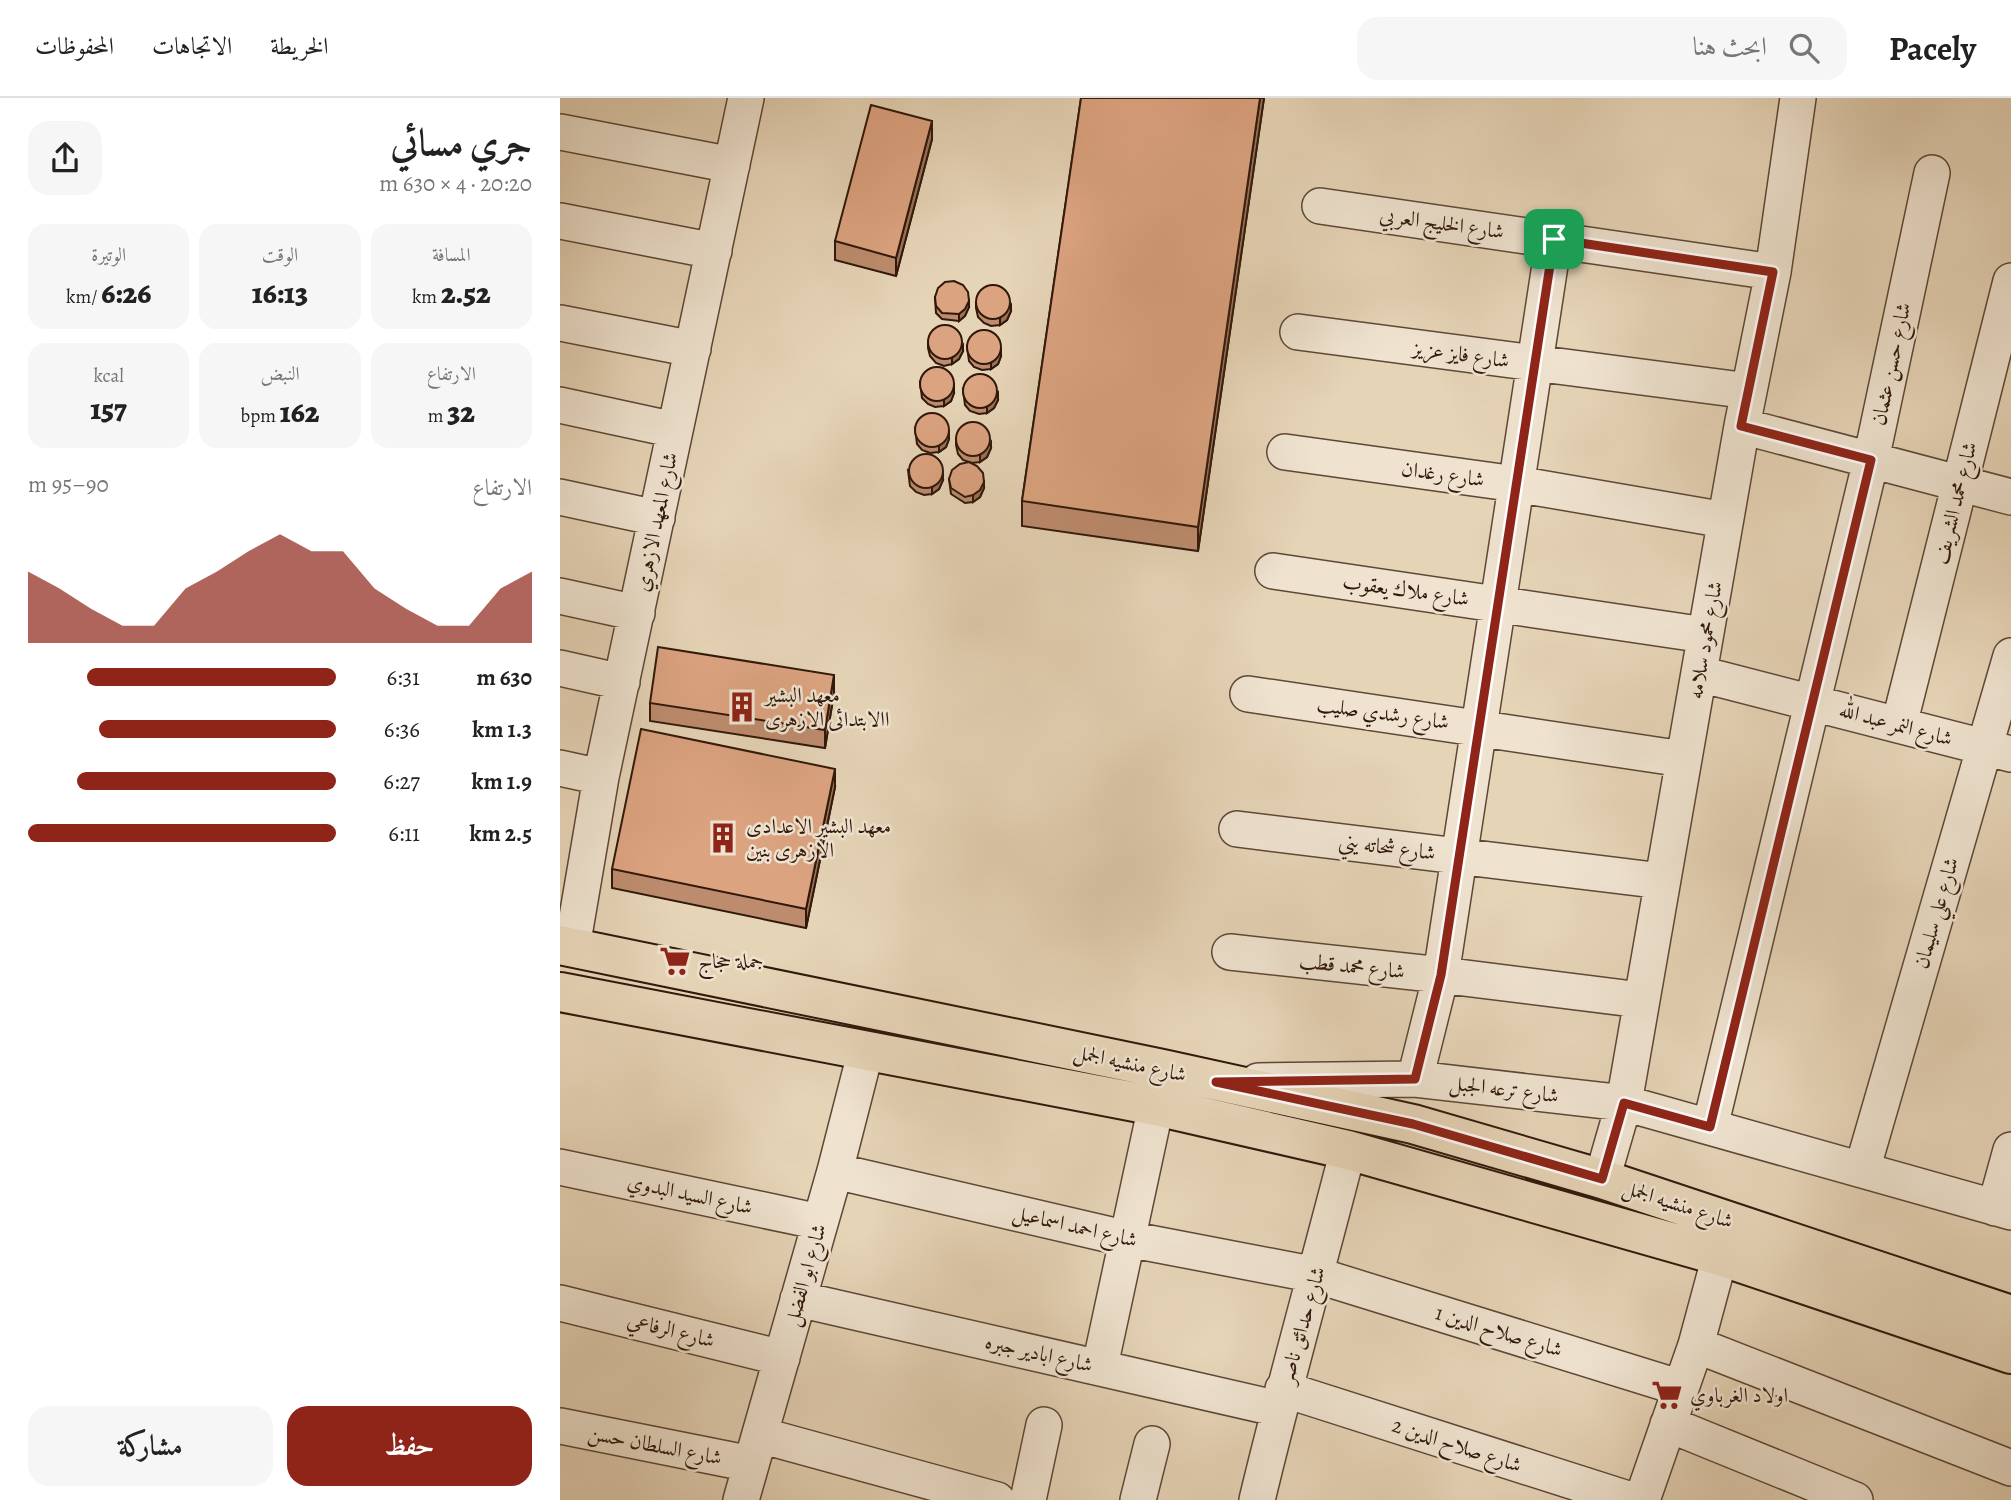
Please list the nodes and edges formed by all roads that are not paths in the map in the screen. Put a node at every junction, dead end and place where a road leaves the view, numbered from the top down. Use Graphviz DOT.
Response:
graph roads {
  1 [pos="746,98"];
  2 [pos="1798,98"];
  3 [pos="560,132"];
  4 [pos="732,165"];
  5 [pos="1932,173"];
  6 [pos="1320,206"];
  7 [pos="560,221"];
  8 [pos="1554,239"];
  9 [pos="714,251"];
  10 [pos="1773,272"];
  11 [pos="2011,282"];
  12 [pos="560,323"];
  13 [pos="1298,332"];
  14 [pos="693,349"];
  15 [pos="1534,364"];
  16 [pos="1749,391"];
  17 [pos="560,405"];
  18 [pos="1741,426"];
  19 [pos="676,430"];
  20 [pos="1284,452"];
  21 [pos="1871,460"];
  22 [pos="1960,483"];
  23 [pos="1516,484"];
  24 [pos="560,497"];
  25 [pos="2011,497"];
  26 [pos="657,518"];
  27 [pos="1725,520"];
  28 [pos="1272,571"];
  29 [pos="560,596"];
  30 [pos="1497,603"];
  31 [pos="637,613"];
  32 [pos="1705,635"];
  33 [pos="2011,656"];
  34 [pos="560,668"];
  35 [pos="1700,674"];
  36 [pos="622,682"];
  37 [pos="1248,694"];
  38 [pos="1812,702"];
  39 [pos="1899,725"];
  40 [pos="1479,727"];
  41 [pos="1998,751"];
  42 [pos="1683,760"];
  43 [pos="560,768"];
  44 [pos="601,777"];
  45 [pos="1237,829"];
  46 [pos="1459,855"];
  47 [pos="1662,881"];
  48 [pos="566,946"];
  49 [pos="1230,952"];
  50 [pos="1441,975"];
  51 [pos="560,992"];
  52 [pos="1641,1000"];
  53 [pos="866,1050"];
  54 [pos="1415,1079"];
  55 [pos="1216,1082"];
  56 [pos="1624,1103"];
  57 [pos="1156,1105"];
  58 [pos="1710,1127"];
  59 [pos="1348,1150"];
  60 [pos="2011,1150"];
  61 [pos="560,1167"];
  62 [pos="1862,1170"];
  63 [pos="835,1171"];
  64 [pos="1602,1179"];
  65 [pos="2003,1210"];
  66 [pos="820,1222"];
  67 [pos="1128,1239"];
  68 [pos="1720,1256"];
  69 [pos="1316,1275"];
  70 [pos="798,1299"];
  71 [pos="560,1303"];
  72 [pos="2011,1315"];
  73 [pos="1696,1345"];
  74 [pos="2011,1354"];
  75 [pos="782,1358"];
  76 [pos="1100,1366"];
  77 [pos="1681,1388"];
  78 [pos="1281,1399"];
  79 [pos="1668,1424"];
  80 [pos="1044,1425"];
  81 [pos="560,1426"];
  82 [pos="1152,1444"];
  83 [pos="755,1449"];
  84 [pos="2011,1468"];
  85 [pos="741,1500"];
  86 [pos="997,1500"];
  87 [pos="1028,1500"];
  88 [pos="1138,1500"];
  89 [pos="1257,1500"];
  90 [pos="1631,1500"];
  91 [pos="1642,1500"];
  92 [pos="1855,1500"];
  1 -- 4 [label="street, شارع المعهد الازهري"];
  2 -- 10 [label="street, شارع محمود سلامه"];
  3 -- 4 [label="street"];
  4 -- 9 [label="street, شارع المعهد الازهري"];
  5 -- 21 [label="street, شارع حسن عثمان"];
  6 -- 8 [label="street, شارع الخليج العربي"];
  7 -- 9 [label="street"];
  8 -- 10 [label="street, شارع الخليج العربي"];
  8 -- 15 [label="street"];
  9 -- 14 [label="street, شارع المعهد الازهري"];
  10 -- 16 [label="street, شارع محمود سلامه"];
  11 -- 22 [label="street, شارع محمد الشريف"];
  12 -- 14 [label="street"];
  13 -- 15 [label="street, شارع فايز عزيز"];
  14 -- 19 [label="street, شارع المعهد الازهري"];
  15 -- 16 [label="street, شارع فايز عزيز"];
  15 -- 23 [label="street"];
  16 -- 18 [label="street, شارع محمود سلامه"];
  17 -- 19 [label="street"];
  18 -- 21 [label="street"];
  18 -- 27 [label="street, شارع محمود سلامه"];
  19 -- 26 [label="street, شارع المعهد الازهري"];
  20 -- 23 [label="street, شارع رغدان"];
  21 -- 22 [label="street"];
  21 -- 38 [label="street, شارع حسن عثمان"];
  22 -- 25 [label="street"];
  22 -- 39 [label="street, شارع محمد الشريف"];
  23 -- 27 [label="street, شارع رغدان"];
  23 -- 30 [label="street"];
  24 -- 26 [label="street"];
  26 -- 31 [label="street, شارع المعهد الازهري"];
  27 -- 32 [label="street, شارع محمود سلامه"];
  28 -- 30 [label="street, شارع ملاك يعقوب"];
  29 -- 31 [label="street"];
  30 -- 32 [label="street, شارع ملاك يعقوب"];
  30 -- 40 [label="street"];
  31 -- 36 [label="street, شارع المعهد الازهري"];
  32 -- 35 [label="street, شارع محمود سلامه"];
  33 -- 41 [label="street, شارع علي سليمان"];
  34 -- 36 [label="street"];
  35 -- 38 [label="street, شارع النمر عبد الله"];
  35 -- 42 [label="street, شارع محمود سلامه"];
  36 -- 44 [label="street, شارع المعهد الازهري"];
  37 -- 40 [label="street, شارع رشدي صليب"];
  38 -- 39 [label="street, شارع النمر عبد الله"];
  38 -- 58 [label="street, شارع حسن عثمان"];
  39 -- 41 [label="street, شارع النمر عبد الله"];
  40 -- 42 [label="street, شارع رشدي صليب"];
  40 -- 46 [label="street"];
  41 -- 62 [label="street, شارع علي سليمان"];
  42 -- 47 [label="street, شارع محمود سلامه"];
  43 -- 44 [label="street"];
  44 -- 48 [label="street, شارع المعهد الازهري"];
  45 -- 46 [label="street, شارع شحاته يني"];
  46 -- 47 [label="street, شارع شحاته يني"];
  46 -- 50 [label="street"];
  47 -- 52 [label="street, شارع محمود سلامه"];
  48 -- 55 [label="main road, شارع منشيه الجمل"];
  49 -- 50 [label="street, شارع محمد قطب"];
  50 -- 52 [label="street, شارع محمد قطب"];
  50 -- 54 [label="street"];
  51 -- 53 [label="main road, شارع منشيه الجمل"];
  52 -- 56 [label="street, شارع محمود سلامه"];
  53 -- 57 [label="main road, شارع منشيه الجمل"];
  53 -- 63 [label="street, شارع ابو الفضل"];
  54 -- 55 [label="street, شارع ترعه الجبل"];
  54 -- 56 [label="street, شارع ترعه الجبل"];
  55 -- 64 [label="main road, شارع منشيه الجمل"];
  56 -- 58 [label="street"];
  56 -- 64 [label="street, شارع محمود سلامه"];
  57 -- 59 [label="main road, شارع منشيه الجمل"];
  57 -- 67 [label="street"];
  58 -- 62 [label="street"];
  59 -- 68 [label="main road, شارع منشيه الجمل"];
  59 -- 69 [label="street, شارع حدائق ناصر"];
  60 -- 65 [label="street"];
  61 -- 66 [label="street, شارع السيد البدوي"];
  62 -- 65 [label="street"];
  63 -- 66 [label="street, شارع ابو الفضل"];
  63 -- 67 [label="street, شارع احمد اسماعيل"];
  64 -- 72 [label="main road, شارع منشيه الجمل"];
  66 -- 70 [label="street, شارع ابو الفضل"];
  67 -- 69 [label="street, شارع احمد اسماعيل"];
  67 -- 76 [label="street"];
  68 -- 73 [label="street"];
  68 -- 74 [label="main road, شارع منشيه الجمل"];
  69 -- 77 [label="street, شارع صلاح الدين 1"];
  69 -- 78 [label="street, شارع حدائق ناصر"];
  70 -- 75 [label="street, شارع ابو الفضل"];
  70 -- 76 [label="street, شارع ابادير جبره"];
  71 -- 75 [label="street, شارع الرفاعي"];
  73 -- 77 [label="street"];
  73 -- 84 [label="street"];
  75 -- 83 [label="street, شارع ابو الفضل"];
  76 -- 78 [label="street, شارع ابادير جبره"];
  77 -- 79 [label="street"];
  78 -- 89 [label="street, شارع حدائق ناصر"];
  78 -- 90 [label="street, شارع صلاح الدين 2"];
  79 -- 91 [label="street"];
  79 -- 92 [label="street"];
  80 -- 87 [label="street"];
  81 -- 83 [label="street, شارع السلطان حسن"];
  82 -- 88 [label="street"];
  83 -- 85 [label="street, شارع ابو الفضل"];
  83 -- 86 [label="street, شارع السلطان حسن"];
}
